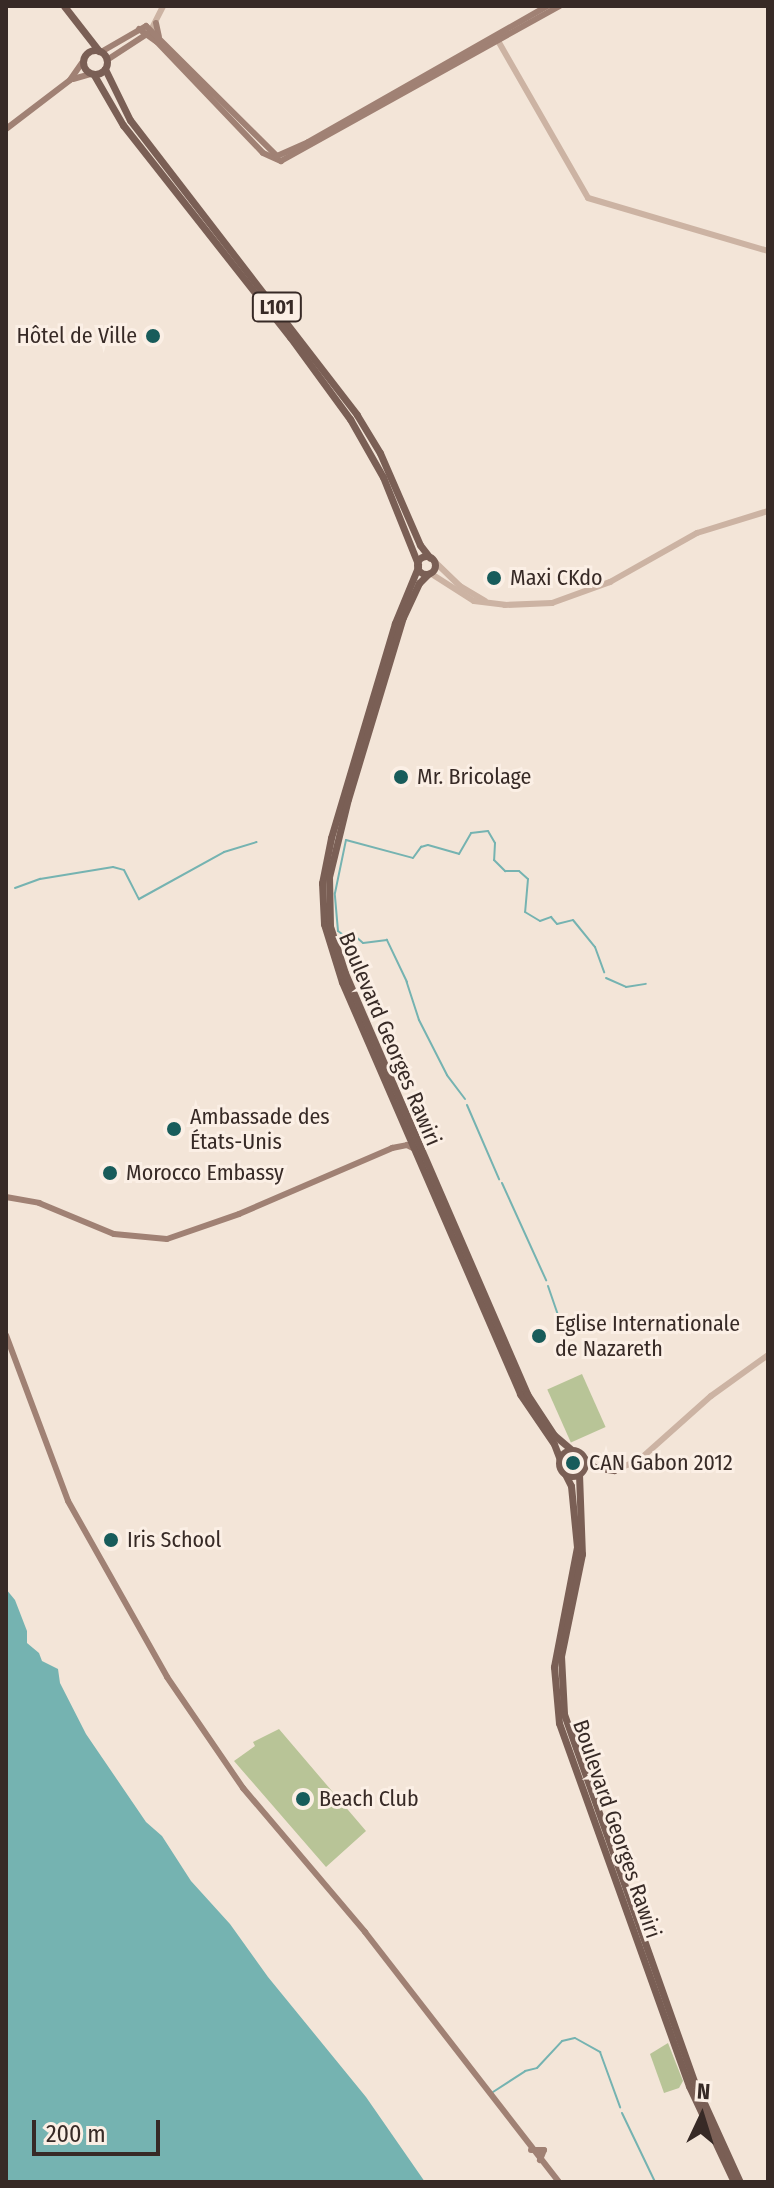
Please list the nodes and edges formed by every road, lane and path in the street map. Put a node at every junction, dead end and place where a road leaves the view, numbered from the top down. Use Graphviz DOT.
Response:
graph roads {
  1 [pos="64,6"];
  2 [pos="163,6"];
  3 [pos="547,6"];
  4 [pos="560,6"];
  5 [pos="156,22"];
  6 [pos="146,30"];
  7 [pos="81,31"];
  8 [pos="159,37"];
  9 [pos="497,38"];
  10 [pos="100,51"];
  11 [pos="86,54"];
  12 [pos="82,63"];
  13 [pos="106,64"];
  14 [pos="92,74"];
  15 [pos="70,80"];
  16 [pos="6,129"];
  17 [pos="768,251"];
  18 [pos="768,511"];
  19 [pos="432,559"];
  20 [pos="418,565"];
  21 [pos="429,573"];
  22 [pos="488,603"];
  23 [pos="407,1130"];
  24 [pos="399,1145"];
  25 [pos="416,1149"];
  26 [pos="6,1197"];
  27 [pos="6,1335"];
  28 [pos="768,1355"];
  29 [pos="573,1451"];
  30 [pos="584,1458"];
  31 [pos="560,1460"];
  32 [pos="614,1470"];
  33 [pos="580,1473"];
  34 [pos="565,1474"];
  35 [pos="559,2182"];
  36 [pos="734,2182"];
  37 [pos="740,2182"];
  1 -- 7 [label="main road"];
  2 -- 5 [label="street"];
  3 -- 9 [label="main road"];
  4 -- 9 [label="main road"];
  5 -- 6 [label="street"];
  5 -- 8 [label="main road"];
  6 -- 8 [label="main road"];
  6 -- 9 [label="main road"];
  6 -- 10 [label="main road"];
  6 -- 13 [label="main road"];
  7 -- 10 [label="main road"];
  7 -- 11 [label="main road"];
  8 -- 9 [label="main road"];
  9 -- 17 [label="street"];
  10 -- 11 [label="main road"];
  10 -- 13 [label="main road"];
  11 -- 12 [label="main road"];
  12 -- 14 [label="main road"];
  12 -- 15 [label="main road"];
  13 -- 14 [label="main road"];
  13 -- 19 [label="main road, L101"];
  14 -- 15 [label="main road"];
  14 -- 20 [label="main road, L101"];
  15 -- 16 [label="main road"];
  18 -- 22 [label="street"];
  19 -- 20 [label="main road"];
  19 -- 21 [label="main road, Boulevard Georges Rawiri"];
  19 -- 22 [label="street"];
  20 -- 21 [label="main road"];
  20 -- 23 [label="main road, Boulevard Georges Rawiri"];
  21 -- 22 [label="street"];
  21 -- 29 [label="main road, Boulevard Georges Rawiri"];
  23 -- 24 [label="main road"];
  23 -- 25 [label="main road, Boulevard Georges Rawiri"];
  24 -- 25 [label="main road"];
  24 -- 26 [label="main road"];
  25 -- 31 [label="main road, Boulevard Georges Rawiri"];
  27 -- 35 [label="main road"];
  28 -- 32 [label="street"];
  29 -- 30 [label="main road"];
  29 -- 31 [label="main road"];
  30 -- 32 [label="main road"];
  30 -- 33 [label="main road"];
  31 -- 34 [label="main road"];
  32 -- 33 [label="main road"];
  33 -- 34 [label="main road"];
  33 -- 37 [label="main road, Boulevard Georges Rawiri"];
  34 -- 36 [label="main road, Boulevard Georges Rawiri"];
}
